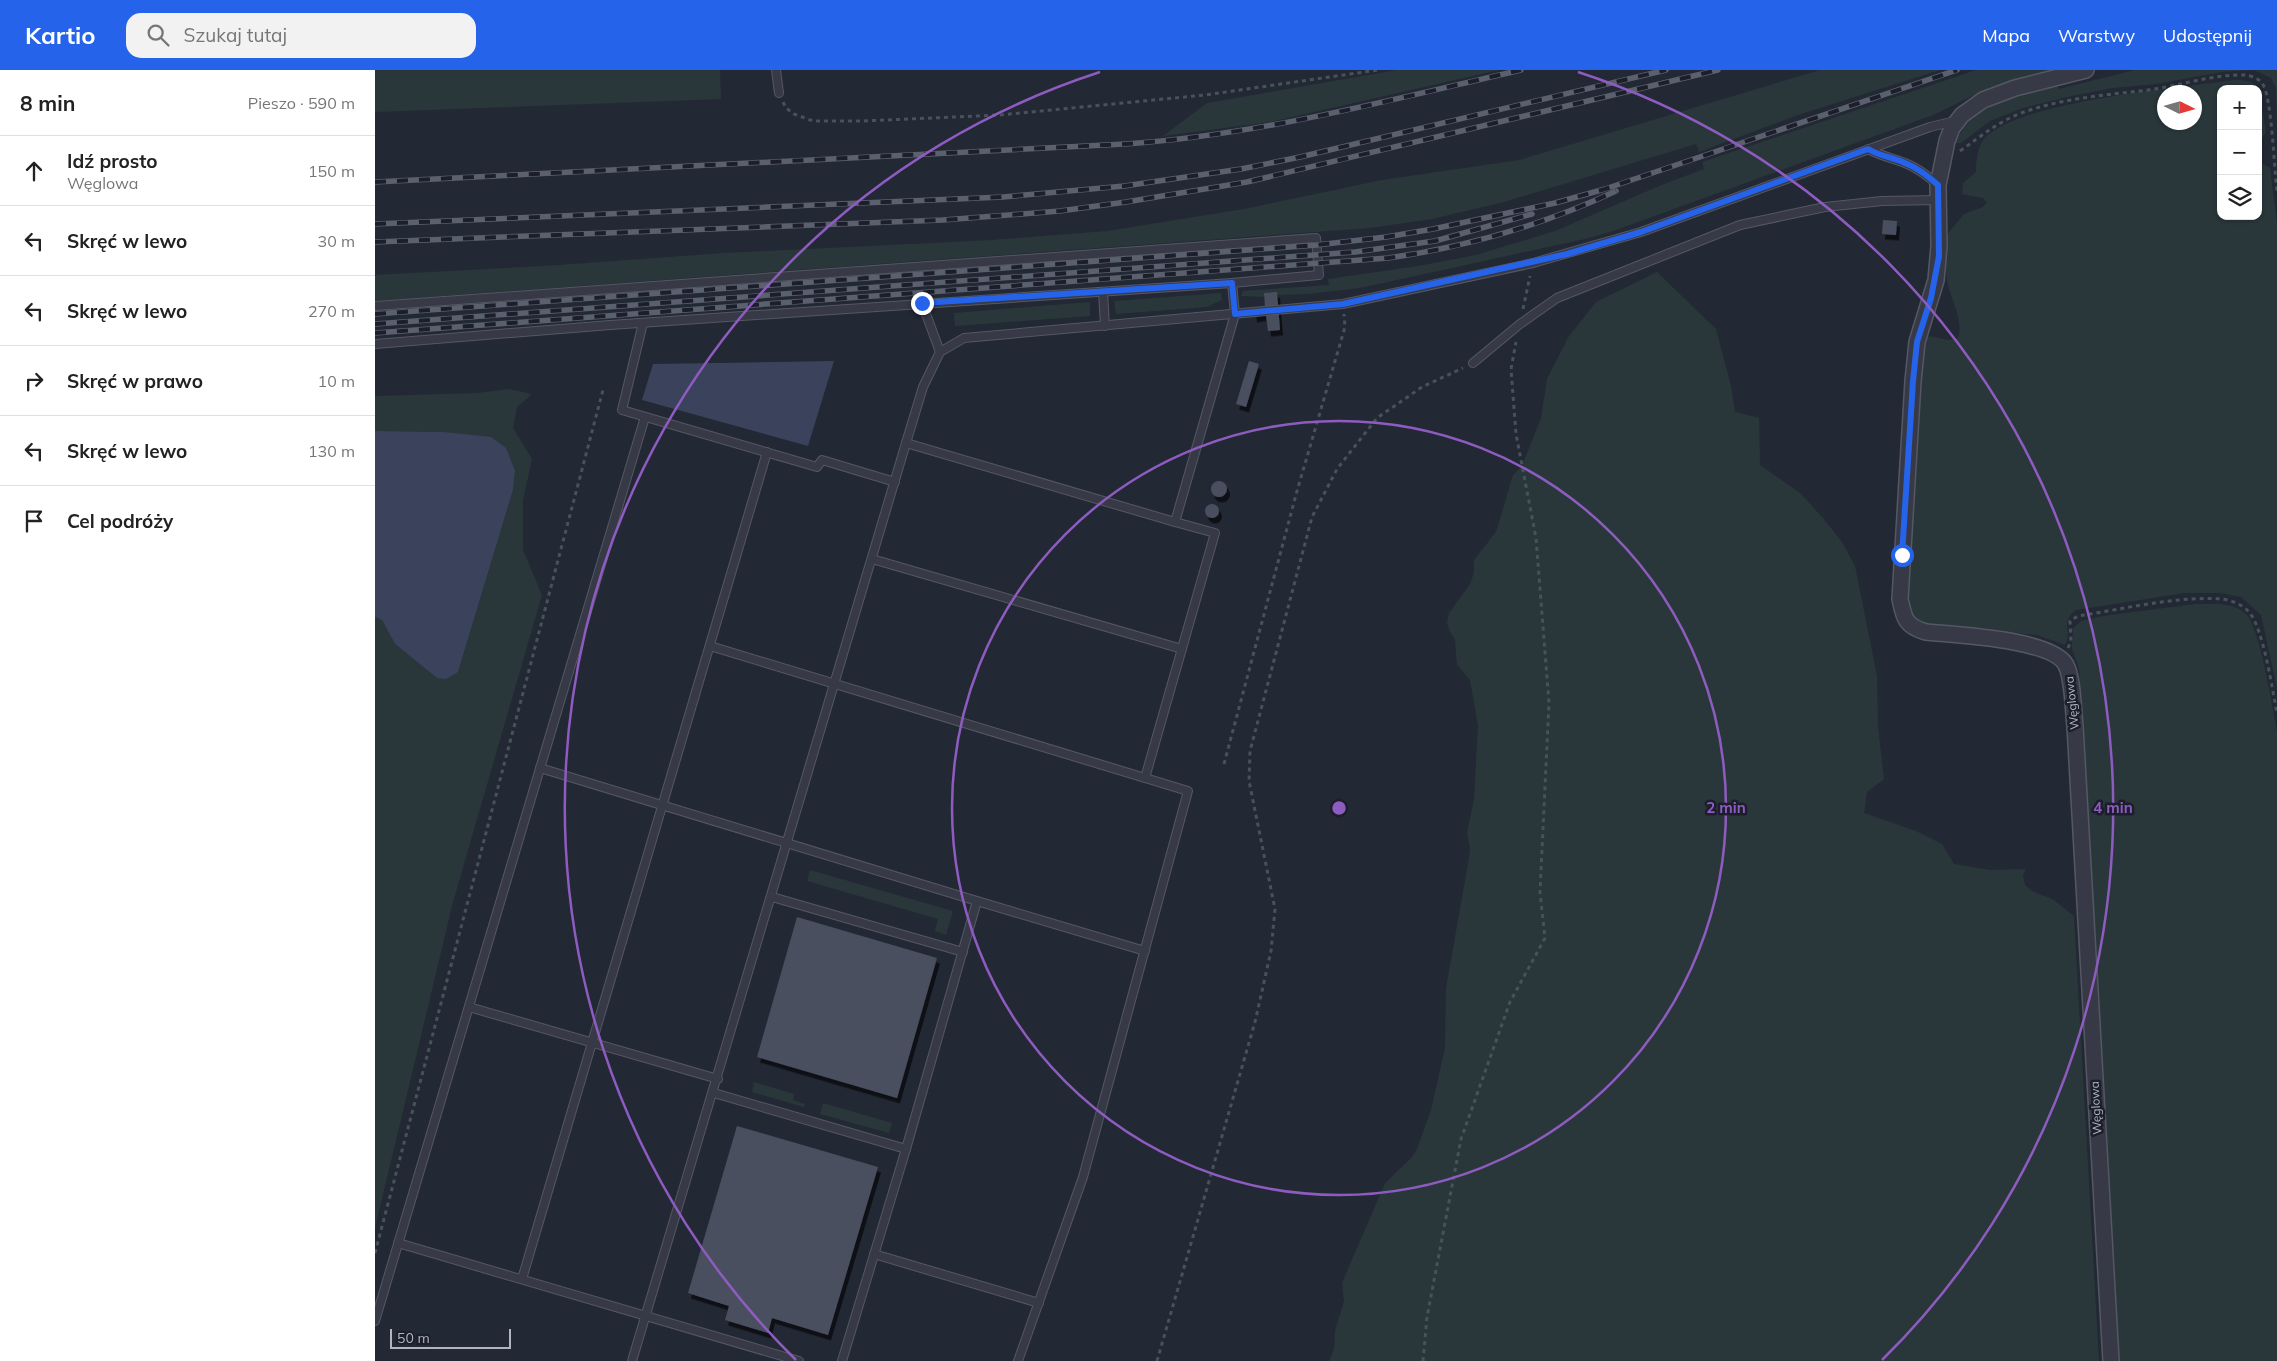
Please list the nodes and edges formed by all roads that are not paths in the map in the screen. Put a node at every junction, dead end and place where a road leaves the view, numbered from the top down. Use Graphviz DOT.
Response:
graph roads {
  1 [pos="776,70"];
  2 [pos="2086,70"];
  3 [pos="779,93"];
  4 [pos="1957,120"];
  5 [pos="1868,149"];
  6 [pos="1938,185"];
  7 [pos="1939,200"];
  8 [pos="1232,283"];
  9 [pos="1103,292"];
  10 [pos="922,303"];
  11 [pos="375,306"];
  12 [pos="1235,314"];
  13 [pos="643,323"];
  14 [pos="1105,326"];
  15 [pos="375,344"];
  16 [pos="940,352"];
  17 [pos="1473,363"];
  18 [pos="645,417"];
  19 [pos="906,443"];
  20 [pos="767,452"];
  21 [pos="895,482"];
  22 [pos="1175,522"];
  23 [pos="872,558"];
  24 [pos="710,646"];
  25 [pos="1182,649"];
  26 [pos="835,684"];
  27 [pos="540,768"];
  28 [pos="1145,778"];
  29 [pos="663,805"];
  30 [pos="788,844"];
  31 [pos="772,897"];
  32 [pos="977,900"];
  33 [pos="1145,951"];
  34 [pos="963,952"];
  35 [pos="469,1007"];
  36 [pos="592,1042"];
  37 [pos="718,1079"];
  38 [pos="714,1093"];
  39 [pos="906,1149"];
  40 [pos="399,1243"];
  41 [pos="874,1254"];
  42 [pos="522,1279"];
  43 [pos="1039,1303"];
  44 [pos="646,1315"];
  45 [pos="375,1321"];
  46 [pos="633,1361"];
  47 [pos="799,1361"];
  48 [pos="842,1361"];
  49 [pos="1018,1361"];
  50 [pos="2111,1361"];
  1 -- 3 [label="lane"];
  2 -- 4 [label="street"];
  4 -- 5 [label="lane"];
  4 -- 6 [label="street"];
  5 -- 6 [label="lane"];
  5 -- 12 [label="lane"];
  6 -- 7 [label="street"];
  7 -- 17 [label="lane"];
  7 -- 50 [label="street, Węglowa"];
  8 -- 9 [label="lane"];
  8 -- 11 [label="lane"];
  8 -- 12 [label="lane"];
  9 -- 10 [label="lane"];
  9 -- 14 [label="lane"];
  10 -- 13 [label="lane"];
  10 -- 16 [label="lane"];
  12 -- 14 [label="lane"];
  12 -- 22 [label="lane"];
  13 -- 15 [label="lane"];
  13 -- 18 [label="lane"];
  14 -- 16 [label="lane"];
  16 -- 19 [label="lane"];
  18 -- 20 [label="lane"];
  18 -- 27 [label="lane"];
  19 -- 21 [label="lane"];
  19 -- 22 [label="lane"];
  20 -- 21 [label="lane"];
  20 -- 24 [label="lane"];
  21 -- 23 [label="lane"];
  22 -- 25 [label="lane"];
  23 -- 25 [label="lane"];
  23 -- 26 [label="lane"];
  24 -- 26 [label="lane"];
  24 -- 29 [label="lane"];
  25 -- 28 [label="lane"];
  26 -- 28 [label="lane"];
  26 -- 30 [label="lane"];
  27 -- 29 [label="lane"];
  27 -- 35 [label="lane"];
  28 -- 33 [label="lane"];
  29 -- 30 [label="lane"];
  29 -- 36 [label="lane"];
  30 -- 31 [label="lane"];
  30 -- 32 [label="lane"];
  31 -- 34 [label="lane"];
  31 -- 37 [label="lane"];
  32 -- 33 [label="lane"];
  32 -- 34 [label="lane"];
  33 -- 43 [label="lane"];
  34 -- 39 [label="lane"];
  35 -- 36 [label="lane"];
  35 -- 40 [label="lane"];
  36 -- 37 [label="lane"];
  36 -- 42 [label="lane"];
  37 -- 38 [label="lane"];
  38 -- 39 [label="lane"];
  38 -- 44 [label="lane"];
  39 -- 41 [label="lane"];
  40 -- 42 [label="lane"];
  40 -- 45 [label="lane"];
  41 -- 43 [label="lane"];
  41 -- 48 [label="lane"];
  42 -- 44 [label="lane"];
  43 -- 49 [label="lane"];
  44 -- 46 [label="lane"];
  44 -- 47 [label="lane"];
}
